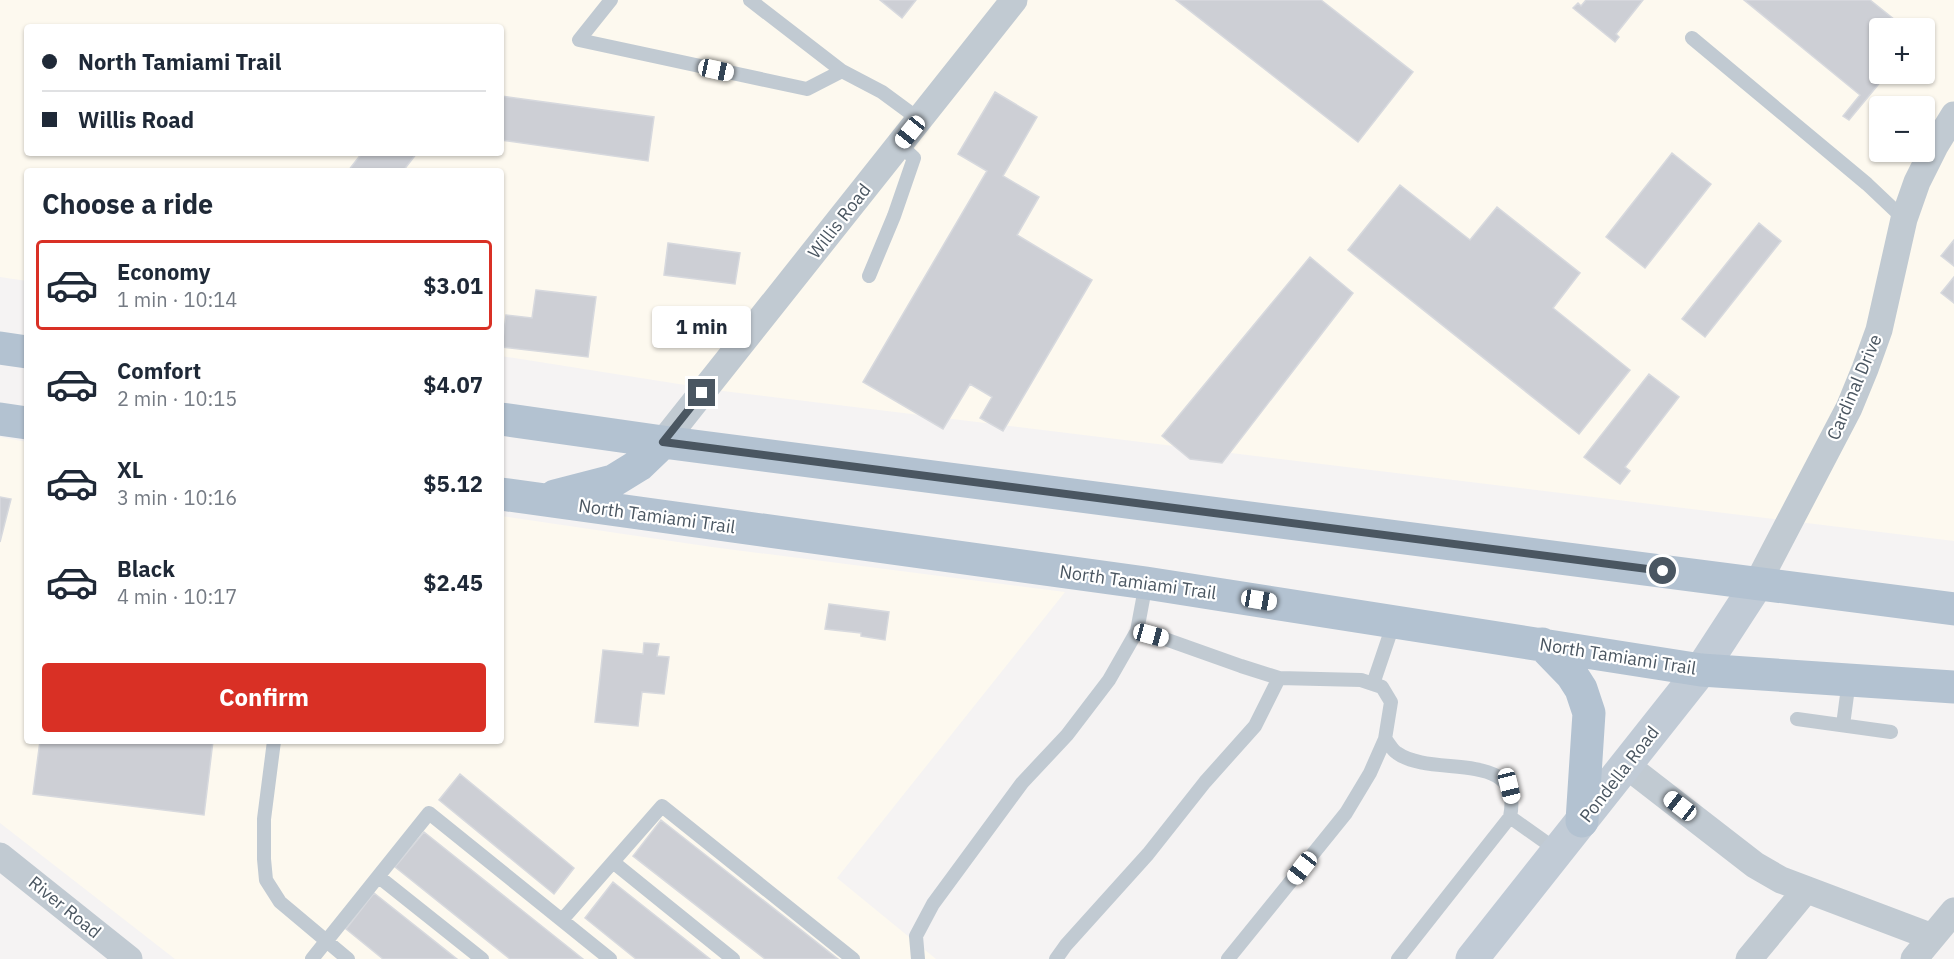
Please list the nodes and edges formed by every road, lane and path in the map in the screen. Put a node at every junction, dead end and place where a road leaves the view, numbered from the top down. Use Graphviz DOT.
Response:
graph roads {
  1 [pos="611,0"];
  2 [pos="750,0"];
  3 [pos="1014,0"];
  4 [pos="1692,38"];
  5 [pos="842,70"];
  6 [pos="1954,115"];
  7 [pos="920,120"];
  8 [pos="900,144"];
  9 [pos="1904,219"];
  10 [pos="869,276"];
  11 [pos="0,348"];
  12 [pos="24,352"];
  13 [pos="0,419"];
  14 [pos="504,419"];
  15 [pos="24,423"];
  16 [pos="663,442"];
  17 [pos="504,494"];
  18 [pos="538,500"];
  19 [pos="1146,583"];
  20 [pos="1757,584"];
  21 [pos="1954,609"];
  22 [pos="1394,622"];
  23 [pos="1137,631"];
  24 [pos="1542,645"];
  25 [pos="1701,670"];
  26 [pos="1279,678"];
  27 [pos="1849,680"];
  28 [pos="1373,684"];
  29 [pos="1954,687"];
  30 [pos="1797,718"];
  31 [pos="1843,725"];
  32 [pos="1891,732"];
  33 [pos="1385,739"];
  34 [pos="274,744"];
  35 [pos="1626,765"];
  36 [pos="1510,817"];
  37 [pos="1582,820"];
  38 [pos="1558,851"];
  39 [pos="0,856"];
  40 [pos="613,862"];
  41 [pos="379,877"];
  42 [pos="1806,890"];
  43 [pos="1954,911"];
  44 [pos="562,920"];
  45 [pos="1932,937"];
  46 [pos="327,943"];
  47 [pos="129,959"];
  48 [pos="312,959"];
  49 [pos="348,959"];
  50 [pos="482,959"];
  51 [pos="610,959"];
  52 [pos="733,959"];
  53 [pos="854,959"];
  54 [pos="918,959"];
  55 [pos="1056,959"];
  56 [pos="1228,959"];
  57 [pos="1398,959"];
  58 [pos="1472,959"];
  59 [pos="1749,959"];
  60 [pos="1914,959"];
  1 -- 5 [label="lane"];
  2 -- 5 [label="lane"];
  3 -- 7 [label="street, Willis Road"];
  4 -- 9 [label="lane"];
  5 -- 7 [label="lane"];
  6 -- 9 [label="street, Cardinal Drive"];
  7 -- 8 [label="street, Willis Road"];
  8 -- 10 [label="lane"];
  8 -- 16 [label="street, Willis Road"];
  9 -- 20 [label="street, Cardinal Drive"];
  11 -- 12 [label="main road"];
  13 -- 15 [label="main road"];
  14 -- 16 [label="main road"];
  16 -- 18 [label="main road"];
  16 -- 20 [label="main road"];
  17 -- 18 [label="main road, North Tamiami Trail"];
  18 -- 19 [label="main road, North Tamiami Trail"];
  19 -- 22 [label="main road, North Tamiami Trail"];
  19 -- 23 [label="lane"];
  20 -- 21 [label="main road"];
  20 -- 25 [label="main road, Pondella Road"];
  22 -- 24 [label="main road, North Tamiami Trail"];
  22 -- 28 [label="lane"];
  23 -- 26 [label="lane"];
  23 -- 54 [label="lane"];
  24 -- 25 [label="main road, North Tamiami Trail"];
  24 -- 37 [label="main road"];
  25 -- 27 [label="main road, North Tamiami Trail"];
  25 -- 35 [label="main road, Pondella Road"];
  26 -- 28 [label="lane"];
  26 -- 55 [label="lane"];
  27 -- 29 [label="main road, North Tamiami Trail"];
  27 -- 31 [label="lane"];
  28 -- 33 [label="lane"];
  30 -- 31 [label="lane"];
  31 -- 32 [label="lane"];
  33 -- 36 [label="lane"];
  33 -- 56 [label="lane"];
  34 -- 46 [label="lane"];
  35 -- 37 [label="main road, Pondella Road"];
  35 -- 42 [label="street"];
  36 -- 38 [label="lane"];
  36 -- 57 [label="lane"];
  37 -- 38 [label="main road, Pondella Road"];
  38 -- 58 [label="main road, Pondella Road"];
  39 -- 47 [label="street, River Road"];
  40 -- 44 [label="lane"];
  40 -- 52 [label="lane"];
  40 -- 53 [label="lane"];
  41 -- 44 [label="lane"];
  41 -- 46 [label="lane"];
  41 -- 50 [label="lane"];
  42 -- 45 [label="street"];
  42 -- 59 [label="street"];
  43 -- 45 [label="street"];
  44 -- 51 [label="lane"];
  45 -- 60 [label="street"];
  46 -- 48 [label="lane"];
  46 -- 49 [label="lane"];
}
